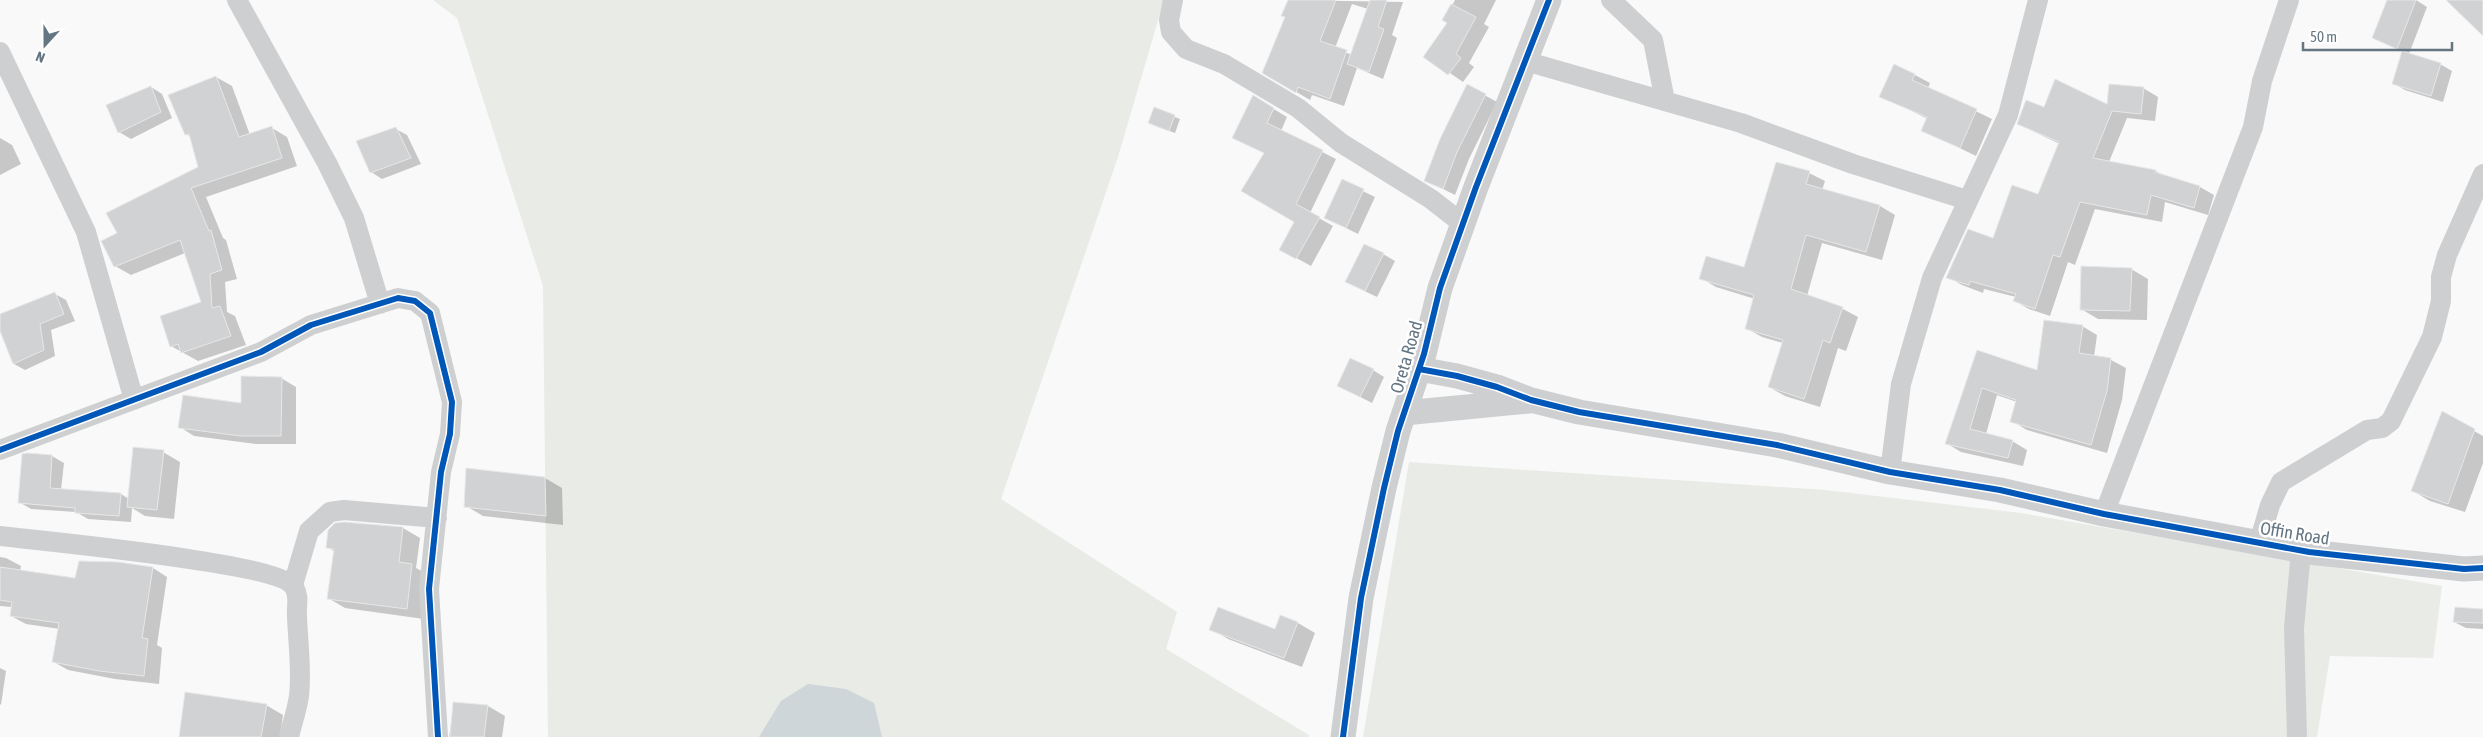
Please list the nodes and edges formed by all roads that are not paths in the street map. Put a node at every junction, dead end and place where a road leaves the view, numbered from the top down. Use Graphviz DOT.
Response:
graph roads {
  1 [pos="237,0"];
  2 [pos="1173,0"];
  3 [pos="1549,0"];
  4 [pos="1611,0"];
  5 [pos="2038,0"];
  6 [pos="2289,0"];
  7 [pos="0,52"];
  8 [pos="1525,62"];
  9 [pos="1665,101"];
  10 [pos="2483,174"];
  11 [pos="1967,200"];
  12 [pos="1463,224"];
  13 [pos="380,304"];
  14 [pos="1419,369"];
  15 [pos="134,400"];
  16 [pos="1531,400"];
  17 [pos="1404,413"];
  18 [pos="0,450"];
  19 [pos="1890,472"];
  20 [pos="2104,514"];
  21 [pos="436,518"];
  22 [pos="0,536"];
  23 [pos="2259,543"];
  24 [pos="2301,550"];
  25 [pos="2483,568"];
  26 [pos="293,585"];
  27 [pos="289,737"];
  28 [pos="438,737"];
  29 [pos="1343,737"];
  30 [pos="2297,737"];
  1 -- 13 [label="street"];
  2 -- 12 [label="street"];
  3 -- 8 [label="street, Oreta Road"];
  4 -- 9 [label="street"];
  5 -- 11 [label="street"];
  6 -- 20 [label="street"];
  7 -- 15 [label="street"];
  8 -- 9 [label="street"];
  8 -- 12 [label="street, Oreta Road"];
  9 -- 11 [label="street"];
  10 -- 23 [label="street"];
  11 -- 19 [label="street"];
  12 -- 14 [label="street, Oreta Road"];
  13 -- 15 [label="street"];
  13 -- 21 [label="street"];
  14 -- 16 [label="street"];
  14 -- 17 [label="street, Oreta Road"];
  15 -- 18 [label="street"];
  16 -- 17 [label="street"];
  16 -- 19 [label="street, Offin Road"];
  17 -- 29 [label="street, Oreta Road"];
  19 -- 20 [label="street, Offin Road"];
  20 -- 23 [label="street, Offin Road"];
  21 -- 26 [label="street"];
  21 -- 28 [label="street"];
  22 -- 26 [label="street"];
  23 -- 24 [label="street, Offin Road"];
  24 -- 25 [label="street, Offin Road"];
  24 -- 30 [label="street"];
  26 -- 27 [label="street"];
}
